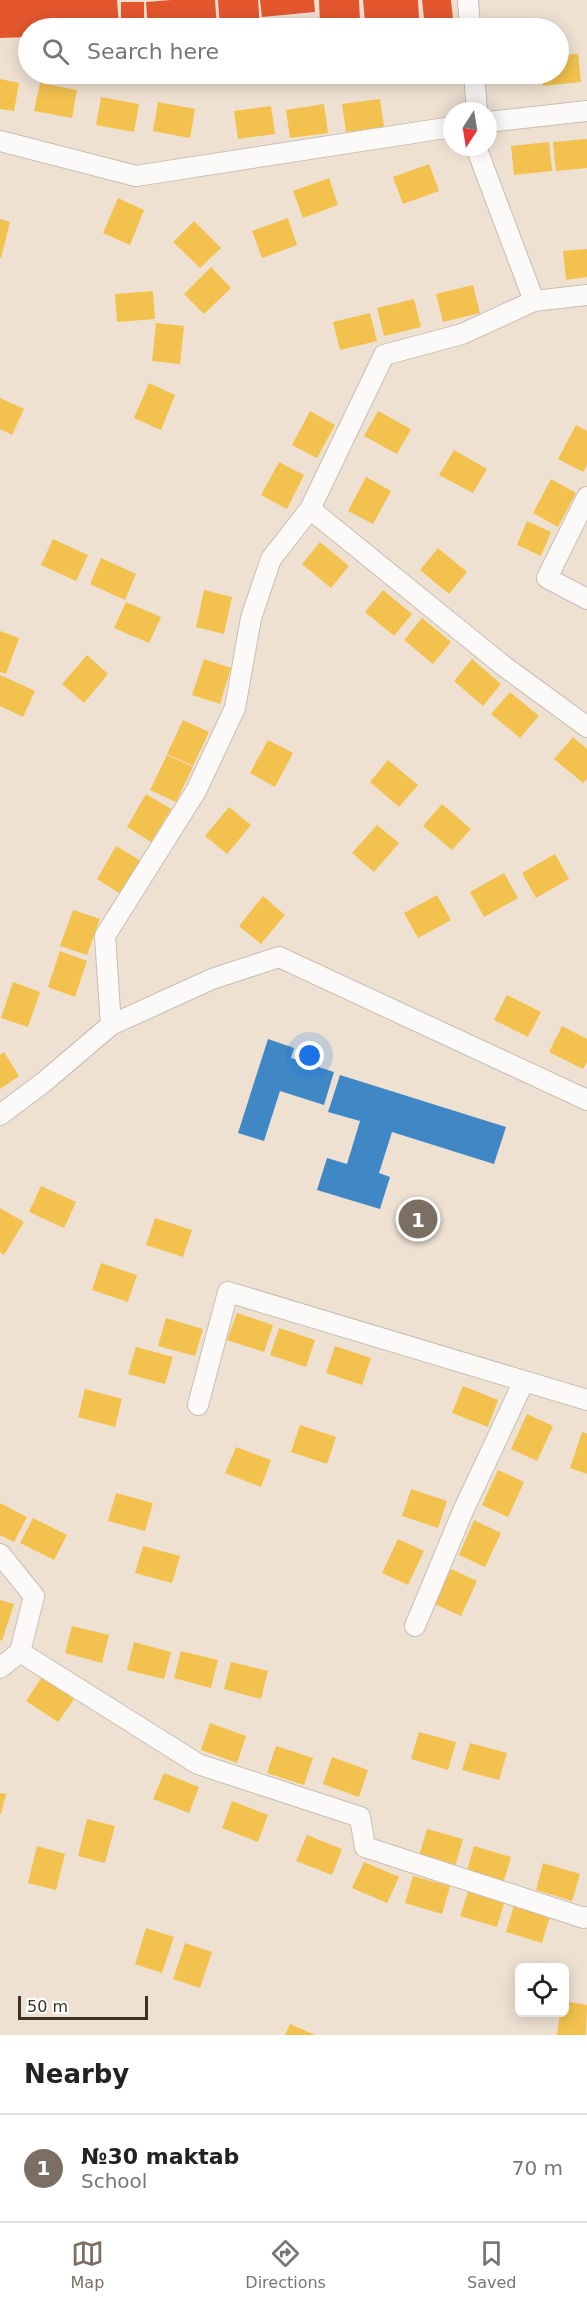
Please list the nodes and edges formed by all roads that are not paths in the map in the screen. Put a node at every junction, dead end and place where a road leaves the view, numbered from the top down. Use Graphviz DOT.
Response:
graph roads {
  1 [pos="468,0"];
  2 [pos="469,18"];
  3 [pos="475,84"];
  4 [pos="476,102"];
  5 [pos="587,111"];
  6 [pos="497,121"];
  7 [pos="443,128"];
  8 [pos="0,141"];
  9 [pos="479,156"];
  10 [pos="587,295"];
  11 [pos="534,301"];
  12 [pos="587,497"];
  13 [pos="310,508"];
  14 [pos="587,599"];
  15 [pos="587,727"];
  16 [pos="111,1025"];
  17 [pos="587,1100"];
  18 [pos="0,1115"];
  19 [pos="524,1381"];
  20 [pos="587,1401"];
  21 [pos="198,1404"];
  22 [pos="0,1554"];
  23 [pos="415,1626"];
  24 [pos="20,1652"];
  25 [pos="0,1668"];
  26 [pos="587,1917"];
  1 -- 2 [label="street"];
  3 -- 4 [label="street"];
  5 -- 6 [label="street"];
  7 -- 8 [label="street"];
  9 -- 11 [label="street"];
  10 -- 11 [label="street"];
  11 -- 13 [label="street"];
  12 -- 14 [label="street"];
  13 -- 15 [label="street"];
  13 -- 16 [label="street"];
  16 -- 17 [label="street"];
  16 -- 18 [label="street"];
  19 -- 20 [label="street"];
  19 -- 21 [label="street"];
  19 -- 23 [label="street"];
  22 -- 24 [label="street"];
  24 -- 25 [label="street"];
  24 -- 26 [label="street"];
}
